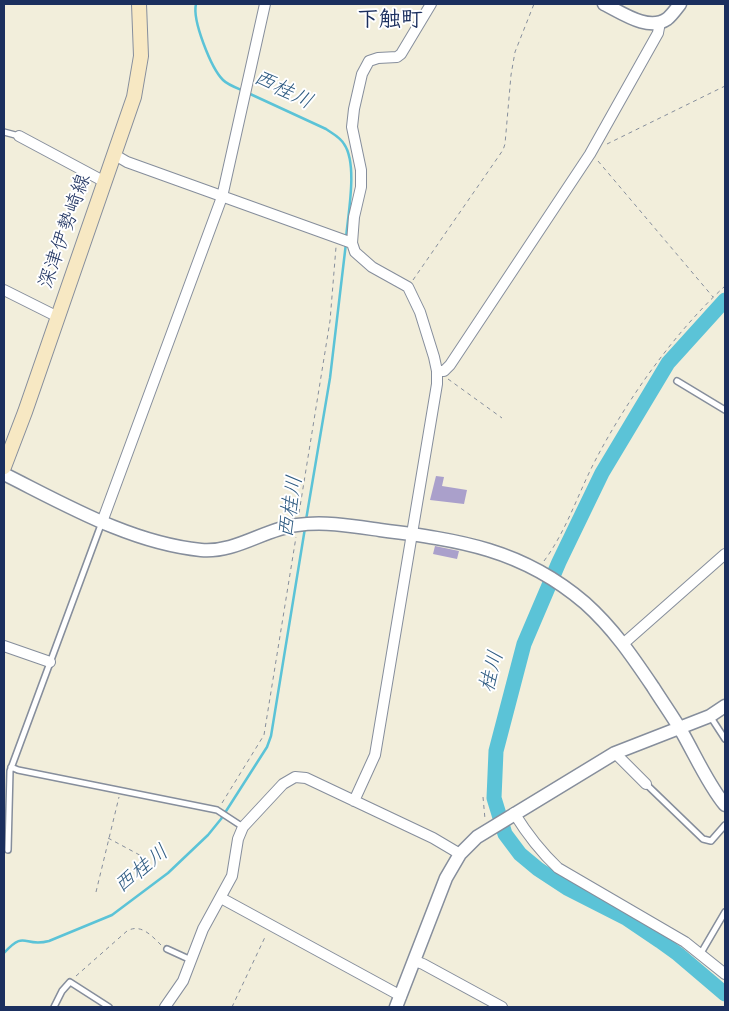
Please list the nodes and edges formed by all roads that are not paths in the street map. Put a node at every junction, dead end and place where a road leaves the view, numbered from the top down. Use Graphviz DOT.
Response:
graph roads {
  1 [pos="139,4"];
  2 [pos="265,4"];
  3 [pos="430,4"];
  4 [pos="604,4"];
  5 [pos="680,4"];
  6 [pos="660,22"];
  7 [pos="4,132"];
  8 [pos="19,136"];
  9 [pos="115,155"];
  10 [pos="105,182"];
  11 [pos="222,196"];
  12 [pos="345,241"];
  13 [pos="4,290"];
  14 [pos="58,317"];
  15 [pos="437,371"];
  16 [pos="677,381"];
  17 [pos="725,410"];
  18 [pos="4,468"];
  19 [pos="4,474"];
  20 [pos="102,522"];
  21 [pos="411,534"];
  22 [pos="725,554"];
  23 [pos="624,644"];
  24 [pos="4,646"];
  25 [pos="50,662"];
  26 [pos="725,706"];
  27 [pos="710,716"];
  28 [pos="679,727"];
  29 [pos="725,739"];
  30 [pos="615,753"];
  31 [pos="12,767"];
  32 [pos="646,784"];
  33 [pos="354,801"];
  34 [pos="725,806"];
  35 [pos="513,814"];
  36 [pos="725,825"];
  37 [pos="242,827"];
  38 [pos="8,850"];
  39 [pos="460,854"];
  40 [pos="221,898"];
  41 [pos="725,912"];
  42 [pos="167,949"];
  43 [pos="701,953"];
  44 [pos="191,960"];
  45 [pos="415,961"];
  46 [pos="725,974"];
  47 [pos="399,1002"];
  48 [pos="54,1007"];
  49 [pos="109,1007"];
  50 [pos="165,1007"];
  51 [pos="502,1007"];
  1 -- 9 [label="main road, 深津伊勢崎線"];
  2 -- 11 [label="street"];
  3 -- 12 [label="street"];
  4 -- 6 [label="street"];
  5 -- 6 [label="street"];
  6 -- 15 [label="street"];
  7 -- 8 [label="lane"];
  8 -- 10 [label="street"];
  9 -- 10 [label="main road, 深津伊勢崎線"];
  9 -- 11 [label="street"];
  10 -- 14 [label="main road, 深津伊勢崎線"];
  11 -- 12 [label="street"];
  11 -- 20 [label="street"];
  12 -- 15 [label="street"];
  13 -- 14 [label="street"];
  14 -- 18 [label="main road, 深津伊勢崎線"];
  15 -- 21 [label="street"];
  16 -- 17 [label="lane"];
  19 -- 20 [label="street"];
  20 -- 21 [label="street"];
  20 -- 25 [label="lane"];
  21 -- 23 [label="street"];
  21 -- 33 [label="street"];
  22 -- 23 [label="street"];
  23 -- 28 [label="street"];
  24 -- 25 [label="street"];
  25 -- 31 [label="lane"];
  26 -- 27 [label="street"];
  27 -- 28 [label="street"];
  27 -- 29 [label="lane"];
  28 -- 30 [label="street"];
  28 -- 34 [label="street"];
  30 -- 32 [label="street"];
  30 -- 35 [label="street"];
  31 -- 37 [label="lane"];
  31 -- 38 [label="lane"];
  32 -- 36 [label="lane"];
  33 -- 37 [label="street"];
  33 -- 39 [label="street"];
  35 -- 39 [label="street"];
  35 -- 43 [label="street"];
  37 -- 40 [label="street"];
  39 -- 45 [label="street"];
  40 -- 44 [label="street"];
  40 -- 47 [label="street"];
  41 -- 43 [label="lane"];
  42 -- 44 [label="lane"];
  43 -- 46 [label="street"];
  44 -- 50 [label="street"];
  45 -- 47 [label="street"];
  45 -- 51 [label="street"];
  48 -- 49 [label="lane"];
}
